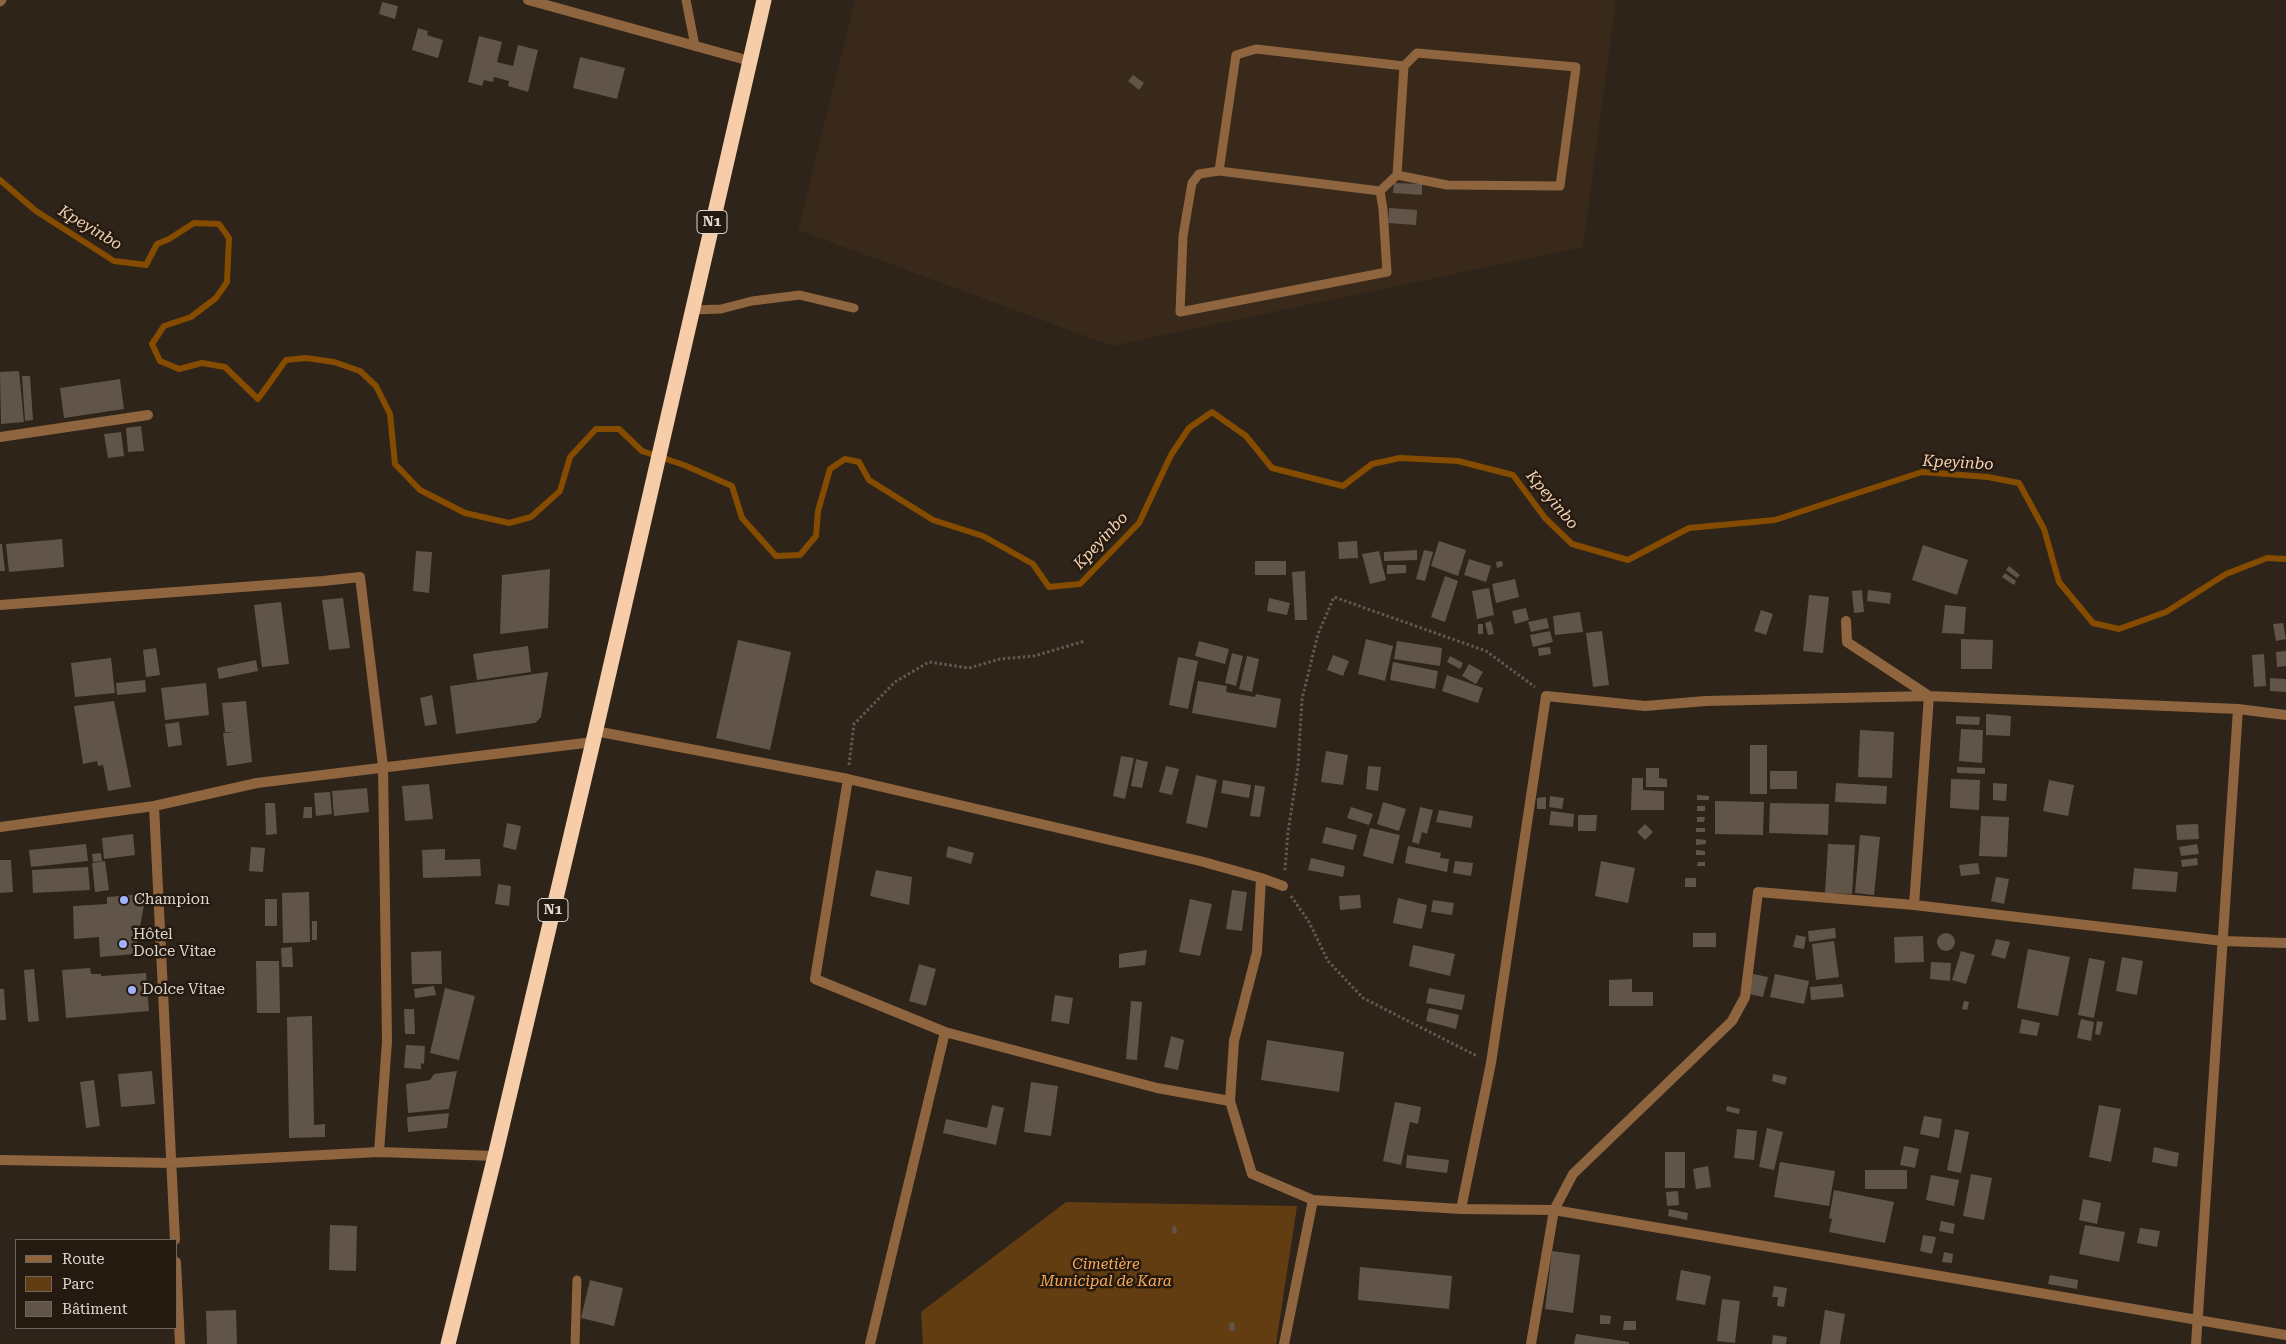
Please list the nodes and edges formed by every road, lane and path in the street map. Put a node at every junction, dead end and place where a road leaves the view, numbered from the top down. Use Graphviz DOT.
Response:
graph roads {
  1 [pos="528,0"];
  2 [pos="686,0"];
  3 [pos="764,0"];
  4 [pos="695,46"];
  5 [pos="750,61"];
  6 [pos="1404,66"];
  7 [pos="1219,172"];
  8 [pos="1397,175"];
  9 [pos="1380,191"];
  10 [pos="854,308"];
  11 [pos="692,310"];
  12 [pos="148,415"];
  13 [pos="0,437"];
  14 [pos="0,605"];
  15 [pos="1846,621"];
  16 [pos="1085,641"];
  17 [pos="1546,696"];
  18 [pos="1929,696"];
  19 [pos="2238,709"];
  20 [pos="2286,715"];
  21 [pos="594,737"];
  22 [pos="383,766"];
  23 [pos="848,779"];
  24 [pos="154,806"];
  25 [pos="0,827"];
  26 [pos="1262,878"];
  27 [pos="1283,886"];
  28 [pos="1914,905"];
  29 [pos="2223,940"];
  30 [pos="2286,943"];
  31 [pos="945,1032"];
  32 [pos="1491,1063"];
  33 [pos="1230,1101"];
  34 [pos="379,1152"];
  35 [pos="495,1156"];
  36 [pos="0,1160"];
  37 [pos="172,1162"];
  38 [pos="1313,1200"];
  39 [pos="1461,1208"];
  40 [pos="1554,1210"];
  41 [pos="175,1239"];
  42 [pos="577,1280"];
  43 [pos="178,1303"];
  44 [pos="2197,1322"];
  45 [pos="2286,1335"];
  46 [pos="180,1344"];
  47 [pos="448,1344"];
  48 [pos="575,1344"];
  49 [pos="870,1344"];
  50 [pos="1284,1344"];
  51 [pos="1531,1344"];
  52 [pos="2196,1344"];
  1 -- 4 [label="street"];
  2 -- 4 [label="lane"];
  3 -- 5 [label="highway, N1"];
  4 -- 5 [label="street"];
  5 -- 11 [label="highway, N1"];
  6 -- 7 [label="lane"];
  6 -- 8 [label="lane"];
  6 -- 8 [label="lane"];
  7 -- 9 [label="lane"];
  7 -- 9 [label="lane"];
  8 -- 9 [label="lane"];
  10 -- 11 [label="lane"];
  11 -- 21 [label="highway, N1"];
  12 -- 13 [label="street"];
  14 -- 22 [label="street"];
  15 -- 18 [label="street"];
  16 -- 23 [label="path"];
  17 -- 18 [label="street"];
  17 -- 27 [label="path"];
  17 -- 32 [label="street"];
  18 -- 19 [label="street"];
  18 -- 28 [label="street"];
  19 -- 20 [label="street"];
  19 -- 29 [label="street"];
  21 -- 22 [label="street"];
  21 -- 23 [label="street"];
  21 -- 35 [label="highway, N1"];
  22 -- 24 [label="street"];
  22 -- 34 [label="street"];
  23 -- 26 [label="street"];
  23 -- 31 [label="street"];
  24 -- 25 [label="street"];
  24 -- 37 [label="street"];
  26 -- 27 [label="street"];
  26 -- 33 [label="street"];
  27 -- 32 [label="path"];
  28 -- 29 [label="street"];
  28 -- 40 [label="street"];
  29 -- 30 [label="street"];
  29 -- 44 [label="street"];
  31 -- 33 [label="street"];
  31 -- 49 [label="street"];
  32 -- 39 [label="street"];
  33 -- 38 [label="street"];
  34 -- 35 [label="street"];
  34 -- 37 [label="street"];
  35 -- 47 [label="highway, N1"];
  36 -- 37 [label="street"];
  37 -- 41 [label="street"];
  38 -- 39 [label="street"];
  38 -- 50 [label="street"];
  39 -- 40 [label="street"];
  40 -- 44 [label="street"];
  40 -- 51 [label="street"];
  42 -- 48 [label="lane"];
  43 -- 46 [label="street"];
  44 -- 45 [label="street"];
  44 -- 52 [label="street"];
}
